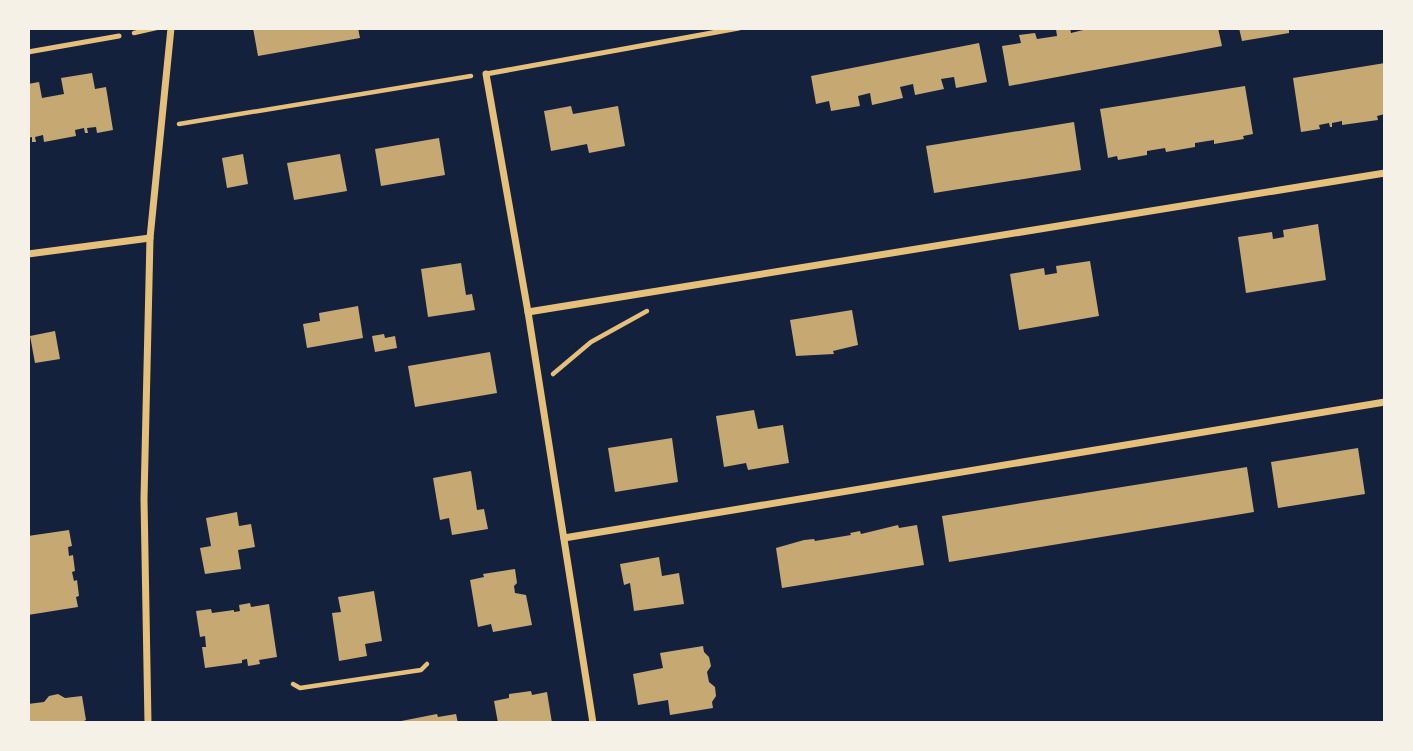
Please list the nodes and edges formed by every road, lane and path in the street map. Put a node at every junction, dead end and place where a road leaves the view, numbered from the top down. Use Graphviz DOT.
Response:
graph roads {
  1 [pos="156,28"];
  2 [pos="171,28"];
  3 [pos="739,28"];
  4 [pos="119,36"];
  5 [pos="28,52"];
  6 [pos="485,74"];
  7 [pos="162,127"];
  8 [pos="1385,173"];
  9 [pos="150,238"];
  10 [pos="28,254"];
  11 [pos="650,310"];
  12 [pos="528,312"];
  13 [pos="540,386"];
  14 [pos="1385,402"];
  15 [pos="565,538"];
  16 [pos="427,664"];
  17 [pos="293,684"];
  18 [pos="148,723"];
  19 [pos="593,723"];
  1 -- 4 [label="path"];
  2 -- 7 [label="street"];
  3 -- 6 [label="lane"];
  4 -- 5 [label="lane"];
  6 -- 7 [label="path"];
  6 -- 12 [label="street"];
  7 -- 9 [label="street"];
  8 -- 12 [label="street"];
  9 -- 10 [label="street"];
  9 -- 18 [label="street"];
  11 -- 13 [label="path"];
  12 -- 13 [label="street"];
  13 -- 15 [label="street"];
  14 -- 15 [label="street"];
  15 -- 19 [label="street"];
  16 -- 17 [label="path"];
}
